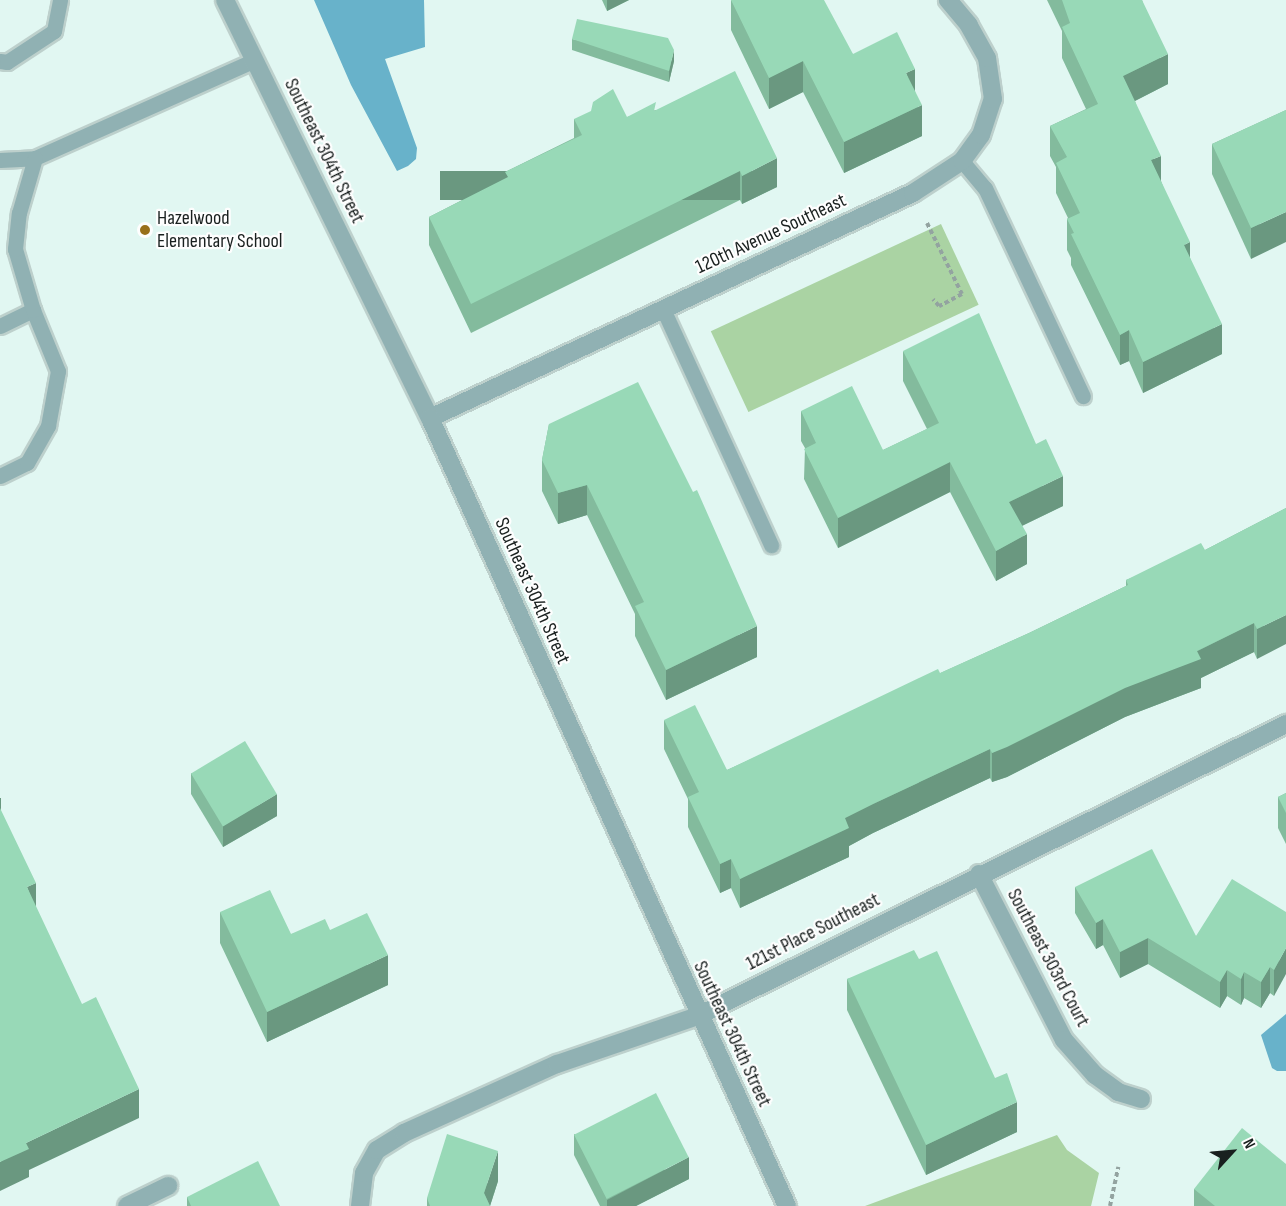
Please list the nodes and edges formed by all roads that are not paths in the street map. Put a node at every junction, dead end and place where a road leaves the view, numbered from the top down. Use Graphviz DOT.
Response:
graph roads {
  1 [pos="60,0"];
  2 [pos="225,0"];
  3 [pos="948,0"];
  4 [pos="0,60"];
  5 [pos="255,60"];
  6 [pos="35,158"];
  7 [pos="0,160"];
  8 [pos="962,161"];
  9 [pos="663,309"];
  10 [pos="33,310"];
  11 [pos="0,326"];
  12 [pos="1083,396"];
  13 [pos="430,417"];
  14 [pos="0,476"];
  15 [pos="771,545"];
  16 [pos="1286,724"];
  17 [pos="978,874"];
  18 [pos="698,1016"];
  19 [pos="1141,1099"];
  20 [pos="168,1186"];
  21 [pos="127,1206"];
  22 [pos="360,1206"];
  23 [pos="787,1206"];
  1 -- 4 [label="lane"];
  2 -- 5 [label="street, Southeast 304th Street"];
  3 -- 8 [label="street, 120th Avenue Southeast"];
  5 -- 6 [label="lane"];
  5 -- 13 [label="street, Southeast 304th Street"];
  6 -- 7 [label="lane"];
  6 -- 10 [label="lane"];
  8 -- 9 [label="street, 120th Avenue Southeast"];
  8 -- 12 [label="lane"];
  9 -- 13 [label="street, 120th Avenue Southeast"];
  9 -- 15 [label="lane"];
  10 -- 11 [label="lane"];
  10 -- 14 [label="lane"];
  13 -- 18 [label="street, Southeast 304th Street"];
  16 -- 17 [label="street, 121st Place Southeast"];
  17 -- 18 [label="street, 121st Place Southeast"];
  17 -- 19 [label="street, Southeast 303rd Court"];
  18 -- 22 [label="street, 121st Place Southeast"];
  18 -- 23 [label="street, Southeast 304th Street"];
  20 -- 21 [label="street"];
}
